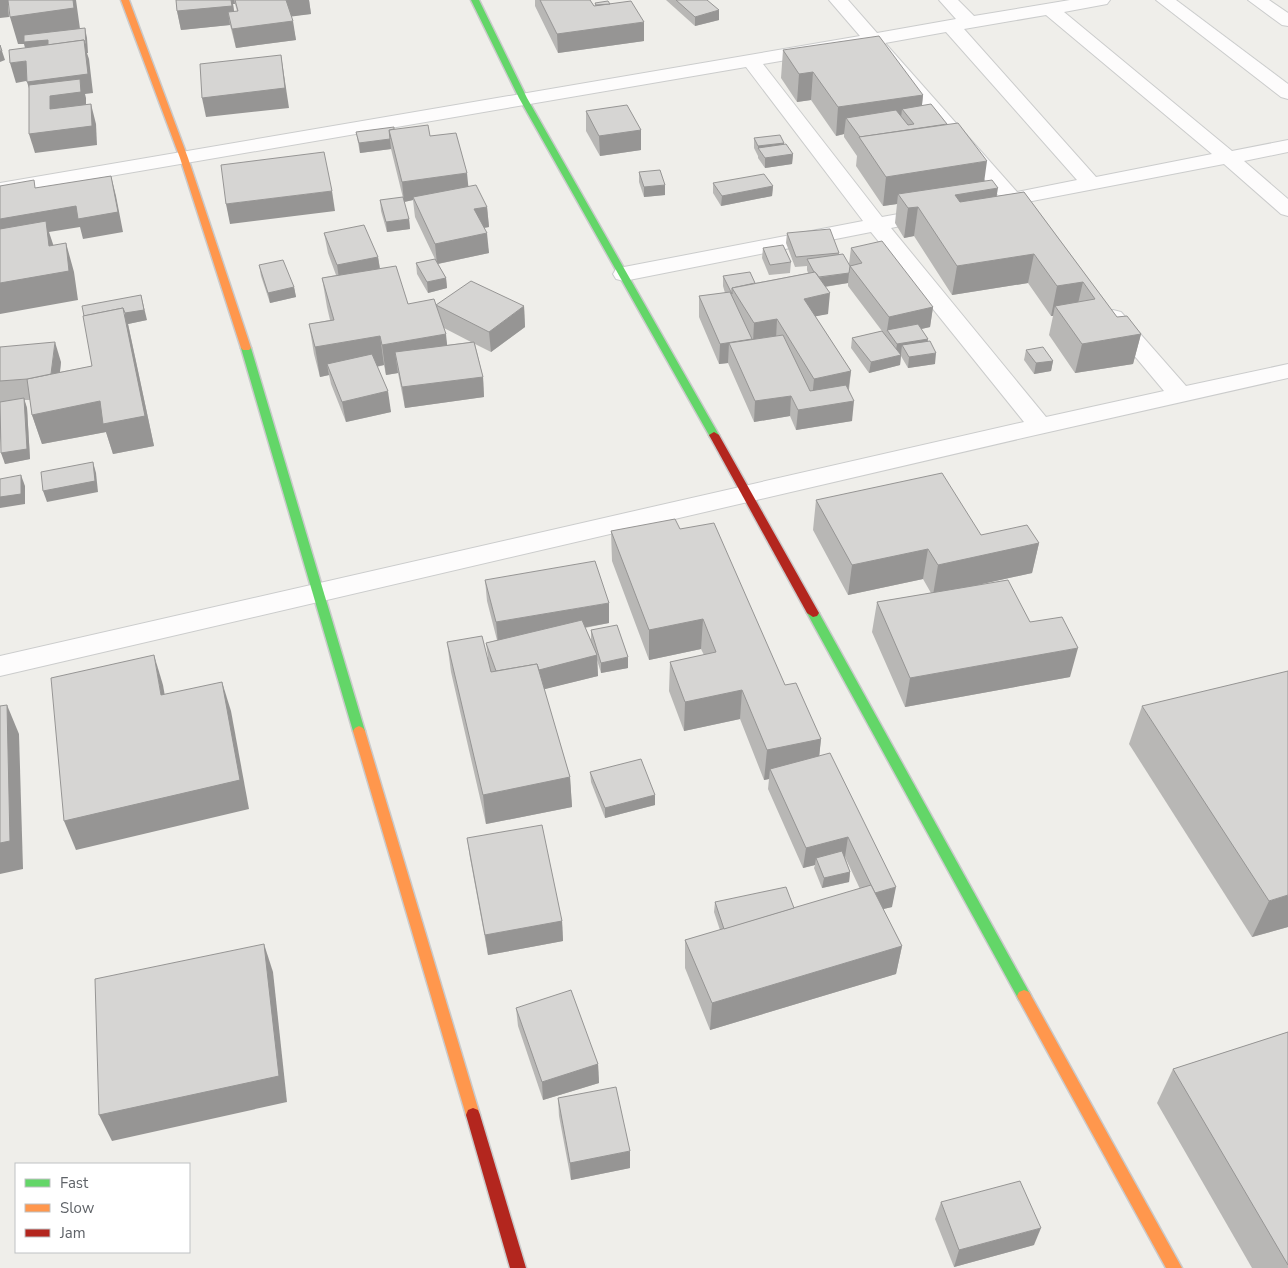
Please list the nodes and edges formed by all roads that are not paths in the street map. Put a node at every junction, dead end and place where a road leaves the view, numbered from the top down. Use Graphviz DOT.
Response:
graph roads {
  1 [pos="125,0"];
  2 [pos="475,0"];
  3 [pos="838,0"];
  4 [pos="948,0"];
  5 [pos="1101,0"];
  6 [pos="1165,0"];
  7 [pos="1257,0"];
  8 [pos="1050,9"];
  9 [pos="1288,21"];
  10 [pos="960,24"];
  11 [pos="872,39"];
  12 [pos="751,60"];
  13 [pos="1288,93"];
  14 [pos="523,98"];
  15 [pos="1288,146"];
  16 [pos="184,158"];
  17 [pos="1229,158"];
  18 [pos="1091,183"];
  19 [pos="0,190"];
  20 [pos="1013,200"];
  21 [pos="1288,210"];
  22 [pos="1032,222"];
  23 [pos="875,223"];
  24 [pos="624,274"];
  25 [pos="1103,305"];
  26 [pos="1288,371"];
  27 [pos="1181,395"];
  28 [pos="1040,426"];
  29 [pos="747,494"];
  30 [pos="318,592"];
  31 [pos="0,666"];
  32 [pos="518,1268"];
  33 [pos="1174,1268"];
  1 -- 16 [label="main road"];
  2 -- 14 [label="main road"];
  3 -- 11 [label="street"];
  4 -- 10 [label="street"];
  5 -- 8 [label="street"];
  6 -- 13 [label="street"];
  7 -- 9 [label="street"];
  8 -- 10 [label="street"];
  8 -- 17 [label="street"];
  10 -- 11 [label="street"];
  10 -- 18 [label="street"];
  11 -- 12 [label="street"];
  11 -- 20 [label="street"];
  12 -- 14 [label="street"];
  12 -- 23 [label="street"];
  14 -- 16 [label="street"];
  14 -- 24 [label="main road"];
  15 -- 17 [label="street"];
  16 -- 19 [label="street"];
  16 -- 30 [label="main road"];
  17 -- 18 [label="street"];
  17 -- 21 [label="street"];
  18 -- 20 [label="street"];
  20 -- 22 [label="street"];
  20 -- 23 [label="street"];
  23 -- 24 [label="street"];
  23 -- 28 [label="street"];
  24 -- 29 [label="main road"];
  25 -- 27 [label="street"];
  26 -- 27 [label="street"];
  27 -- 28 [label="street"];
  28 -- 29 [label="street"];
  29 -- 30 [label="street"];
  29 -- 33 [label="main road"];
  30 -- 31 [label="street"];
  30 -- 32 [label="main road"];
}
